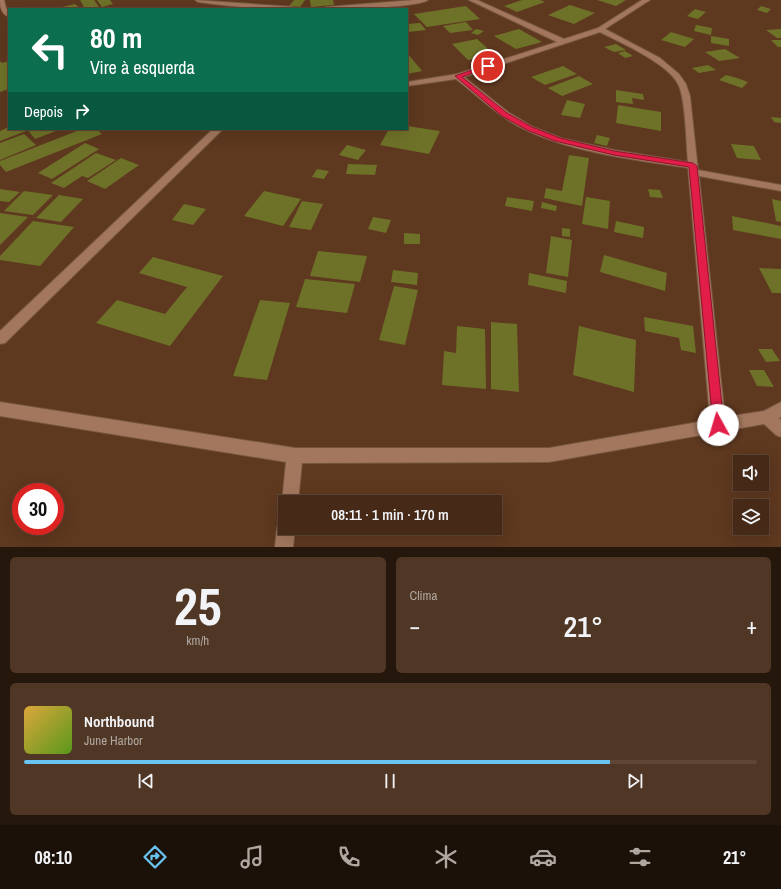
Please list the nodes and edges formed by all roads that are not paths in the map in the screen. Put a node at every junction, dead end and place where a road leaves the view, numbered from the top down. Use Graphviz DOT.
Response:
graph roads {
  1 [pos="1,0"];
  2 [pos="198,0"];
  3 [pos="232,0"];
  4 [pos="425,0"];
  5 [pos="472,0"];
  6 [pos="647,0"];
  7 [pos="224,4"];
  8 [pos="281,8"];
  9 [pos="339,8"];
  10 [pos="8,14"];
  11 [pos="600,29"];
  12 [pos="564,42"];
  13 [pos="458,76"];
  14 [pos="408,84"];
  15 [pos="217,130"];
  16 [pos="693,169"];
  17 [pos="781,188"];
  18 [pos="0,339"];
  19 [pos="0,409"];
  20 [pos="781,410"];
  21 [pos="767,417"];
  22 [pos="718,425"];
  23 [pos="781,430"];
  24 [pos="295,456"];
  25 [pos="291,495"];
  26 [pos="285,535"];
  27 [pos="284,547"];
  1 -- 10 [label="street"];
  2 -- 7 [label="street"];
  3 -- 7 [label="street"];
  4 -- 9 [label="street"];
  5 -- 12 [label="street"];
  6 -- 11 [label="street"];
  7 -- 8 [label="street"];
  11 -- 12 [label="street"];
  11 -- 16 [label="street"];
  12 -- 13 [label="street"];
  13 -- 14 [label="street"];
  13 -- 16 [label="street"];
  15 -- 18 [label="street"];
  16 -- 17 [label="street"];
  16 -- 22 [label="street"];
  19 -- 24 [label="street"];
  20 -- 21 [label="street"];
  21 -- 22 [label="street"];
  21 -- 23 [label="street"];
  22 -- 24 [label="street"];
  24 -- 25 [label="street"];
  26 -- 27 [label="street"];
}
